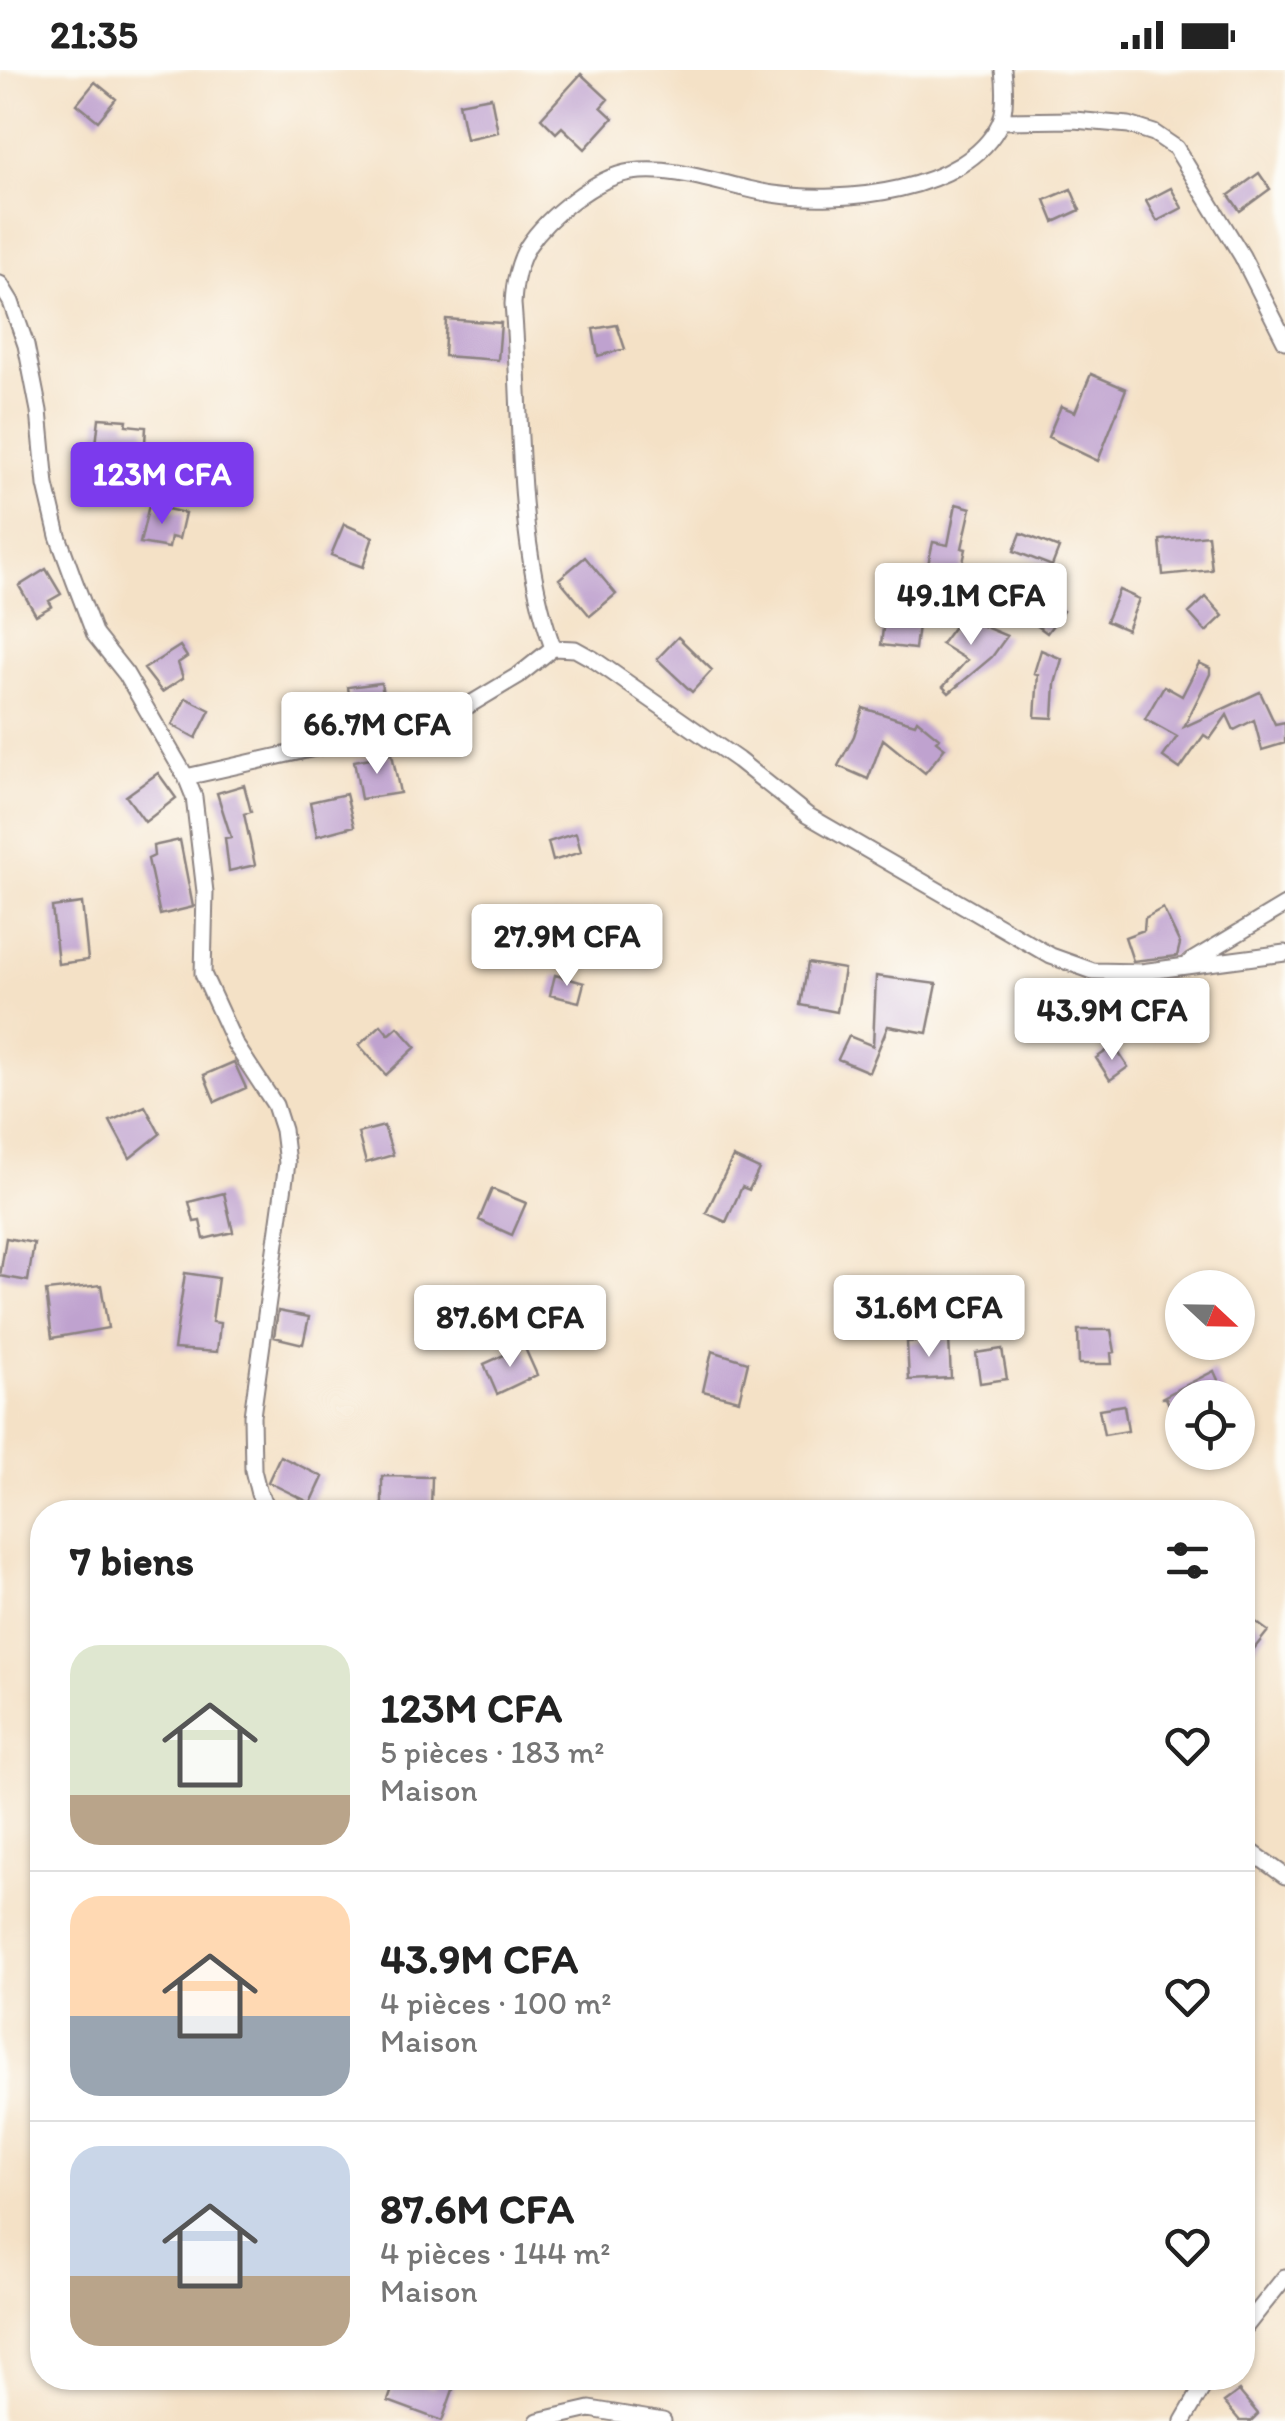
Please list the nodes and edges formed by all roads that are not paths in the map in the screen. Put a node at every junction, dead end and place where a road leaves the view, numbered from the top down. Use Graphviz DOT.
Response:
graph roads {
  1 [pos="1003,70"];
  2 [pos="1001,121"];
  3 [pos="0,284"];
  4 [pos="1285,342"];
  5 [pos="553,648"];
  6 [pos="186,777"];
  7 [pos="1285,905"];
  8 [pos="1285,954"];
  9 [pos="1182,966"];
  10 [pos="263,1500"];
  11 [pos="1255,1854"];
  12 [pos="1285,1876"];
  13 [pos="1285,2278"];
  14 [pos="1255,2315"];
  15 [pos="1201,2390"];
  16 [pos="538,2421"];
  17 [pos="663,2421"];
  18 [pos="1183,2421"];
  1 -- 2 [label="street"];
  2 -- 4 [label="street"];
  2 -- 5 [label="street"];
  3 -- 6 [label="street"];
  5 -- 6 [label="street"];
  5 -- 9 [label="street"];
  6 -- 10 [label="street"];
  7 -- 9 [label="street"];
  8 -- 9 [label="street"];
  11 -- 12 [label="street"];
  13 -- 14 [label="street"];
  15 -- 18 [label="street"];
  16 -- 17 [label="street"];
}
